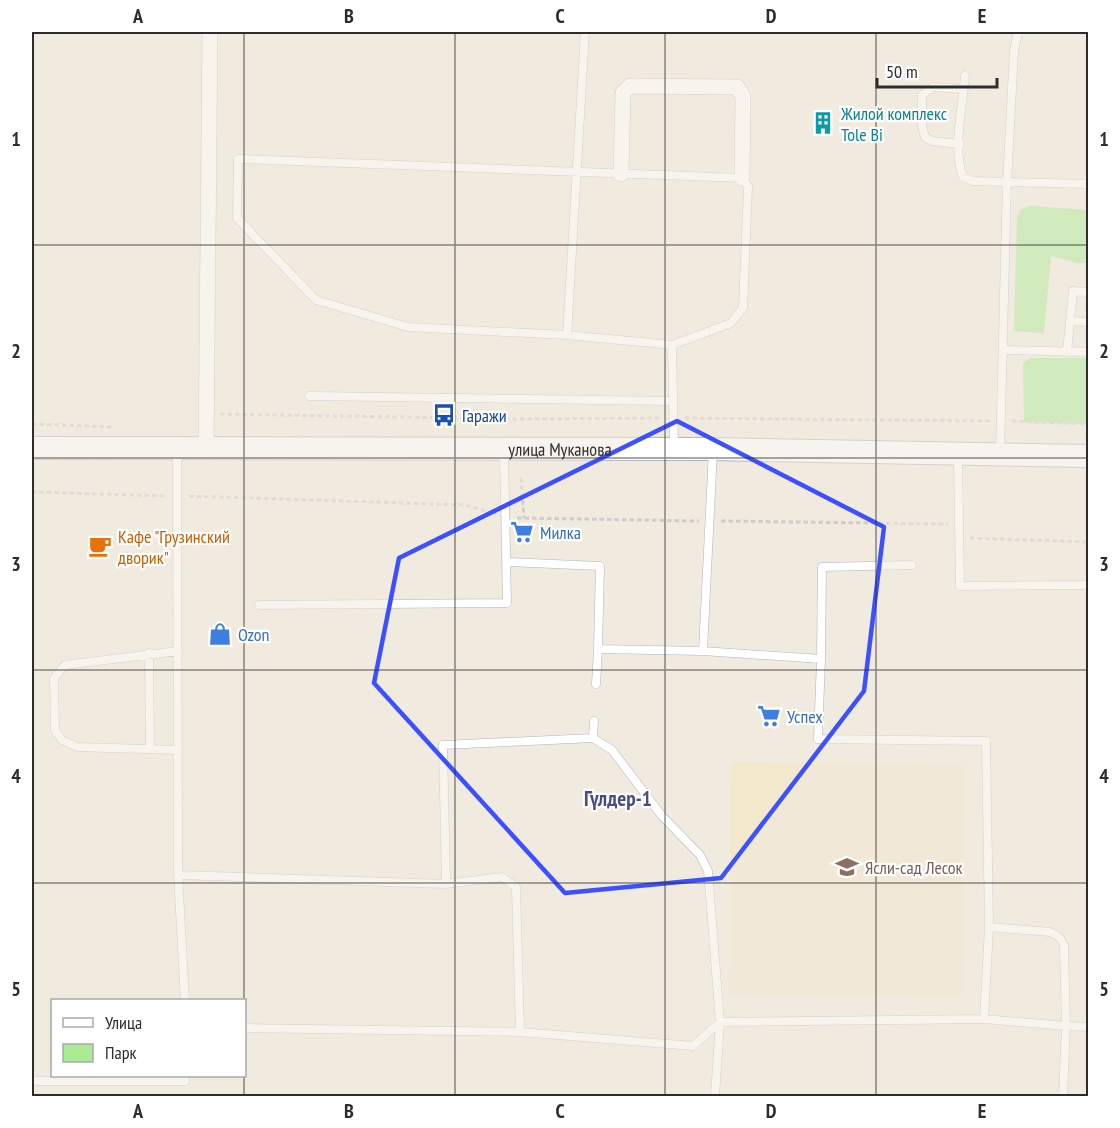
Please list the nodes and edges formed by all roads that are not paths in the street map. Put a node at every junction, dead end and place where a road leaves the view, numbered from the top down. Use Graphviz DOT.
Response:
graph roads {
  1 [pos="210,32"];
  2 [pos="585,32"];
  3 [pos="1018,32"];
  4 [pos="965,76"];
  5 [pos="964,89"];
  6 [pos="960,144"];
  7 [pos="578,172"];
  8 [pos="621,174"];
  9 [pos="742,178"];
  10 [pos="1007,182"];
  11 [pos="1089,184"];
  12 [pos="1089,292"];
  13 [pos="1070,321"];
  14 [pos="1089,322"];
  15 [pos="567,335"];
  16 [pos="672,345"];
  17 [pos="1003,350"];
  18 [pos="1067,352"];
  19 [pos="1089,352"];
  20 [pos="309,396"];
  21 [pos="672,401"];
  22 [pos="32,448"];
  23 [pos="177,449"];
  24 [pos="206,449"];
  25 [pos="674,449"];
  26 [pos="713,449"];
  27 [pos="504,450"];
  28 [pos="958,453"];
  29 [pos="1000,455"];
  30 [pos="1089,456"];
  31 [pos="507,562"];
  32 [pos="912,565"];
  33 [pos="1089,585"];
  34 [pos="260,605"];
  35 [pos="598,650"];
  36 [pos="178,651"];
  37 [pos="703,651"];
  38 [pos="149,653"];
  39 [pos="821,659"];
  40 [pos="596,684"];
  41 [pos="594,721"];
  42 [pos="593,738"];
  43 [pos="150,749"];
  44 [pos="178,750"];
  45 [pos="178,875"];
  46 [pos="446,884"];
  47 [pos="989,927"];
  48 [pos="185,999"];
  49 [pos="984,1019"];
  50 [pos="720,1022"];
  51 [pos="1066,1026"];
  52 [pos="246,1028"];
  53 [pos="1089,1028"];
  54 [pos="520,1032"];
  55 [pos="185,1077"];
  56 [pos="32,1081"];
  57 [pos="715,1096"];
  58 [pos="1063,1096"];
  1 -- 24 [label="street"];
  2 -- 7 [label="lane"];
  3 -- 10 [label="lane"];
  4 -- 5 [label="lane"];
  5 -- 6 [label="lane"];
  5 -- 6 [label="lane"];
  6 -- 10 [label="lane"];
  7 -- 8 [label="lane"];
  7 -- 15 [label="lane"];
  7 -- 15 [label="lane"];
  8 -- 9 [label="lane"];
  8 -- 9 [label="street"];
  9 -- 16 [label="lane"];
  10 -- 11 [label="lane"];
  10 -- 17 [label="lane"];
  12 -- 13 [label="lane"];
  13 -- 14 [label="lane"];
  13 -- 18 [label="lane"];
  15 -- 16 [label="lane"];
  16 -- 21 [label="lane"];
  17 -- 18 [label="lane"];
  17 -- 29 [label="lane"];
  18 -- 19 [label="lane"];
  20 -- 21 [label="lane"];
  21 -- 25 [label="lane"];
  22 -- 23 [label="main road, улица Муканова"];
  23 -- 24 [label="main road, улица Муканова"];
  23 -- 36 [label="lane"];
  24 -- 27 [label="main road, улица Муканова"];
  25 -- 26 [label="main road, улица Муканова"];
  25 -- 27 [label="main road, улица Муканова"];
  26 -- 28 [label="main road, улица Муканова"];
  26 -- 37 [label="lane"];
  27 -- 31 [label="lane"];
  28 -- 29 [label="main road, улица Муканова"];
  28 -- 33 [label="lane"];
  29 -- 30 [label="main road, улица Муканова"];
  31 -- 34 [label="lane"];
  31 -- 35 [label="lane"];
  32 -- 39 [label="lane"];
  35 -- 37 [label="lane"];
  35 -- 40 [label="lane"];
  36 -- 38 [label="lane"];
  36 -- 44 [label="lane"];
  37 -- 39 [label="lane"];
  38 -- 43 [label="lane"];
  38 -- 43 [label="lane"];
  39 -- 47 [label="lane"];
  41 -- 42 [label="lane"];
  42 -- 46 [label="lane"];
  42 -- 50 [label="lane"];
  43 -- 44 [label="lane"];
  44 -- 45 [label="lane"];
  45 -- 46 [label="lane"];
  45 -- 48 [label="lane"];
  46 -- 54 [label="lane"];
  47 -- 49 [label="lane"];
  47 -- 51 [label="lane"];
  49 -- 50 [label="lane"];
  49 -- 51 [label="lane"];
  50 -- 54 [label="lane"];
  50 -- 57 [label="lane"];
  51 -- 53 [label="lane"];
  51 -- 58 [label="lane"];
  52 -- 54 [label="lane"];
  55 -- 56 [label="lane"];
}
